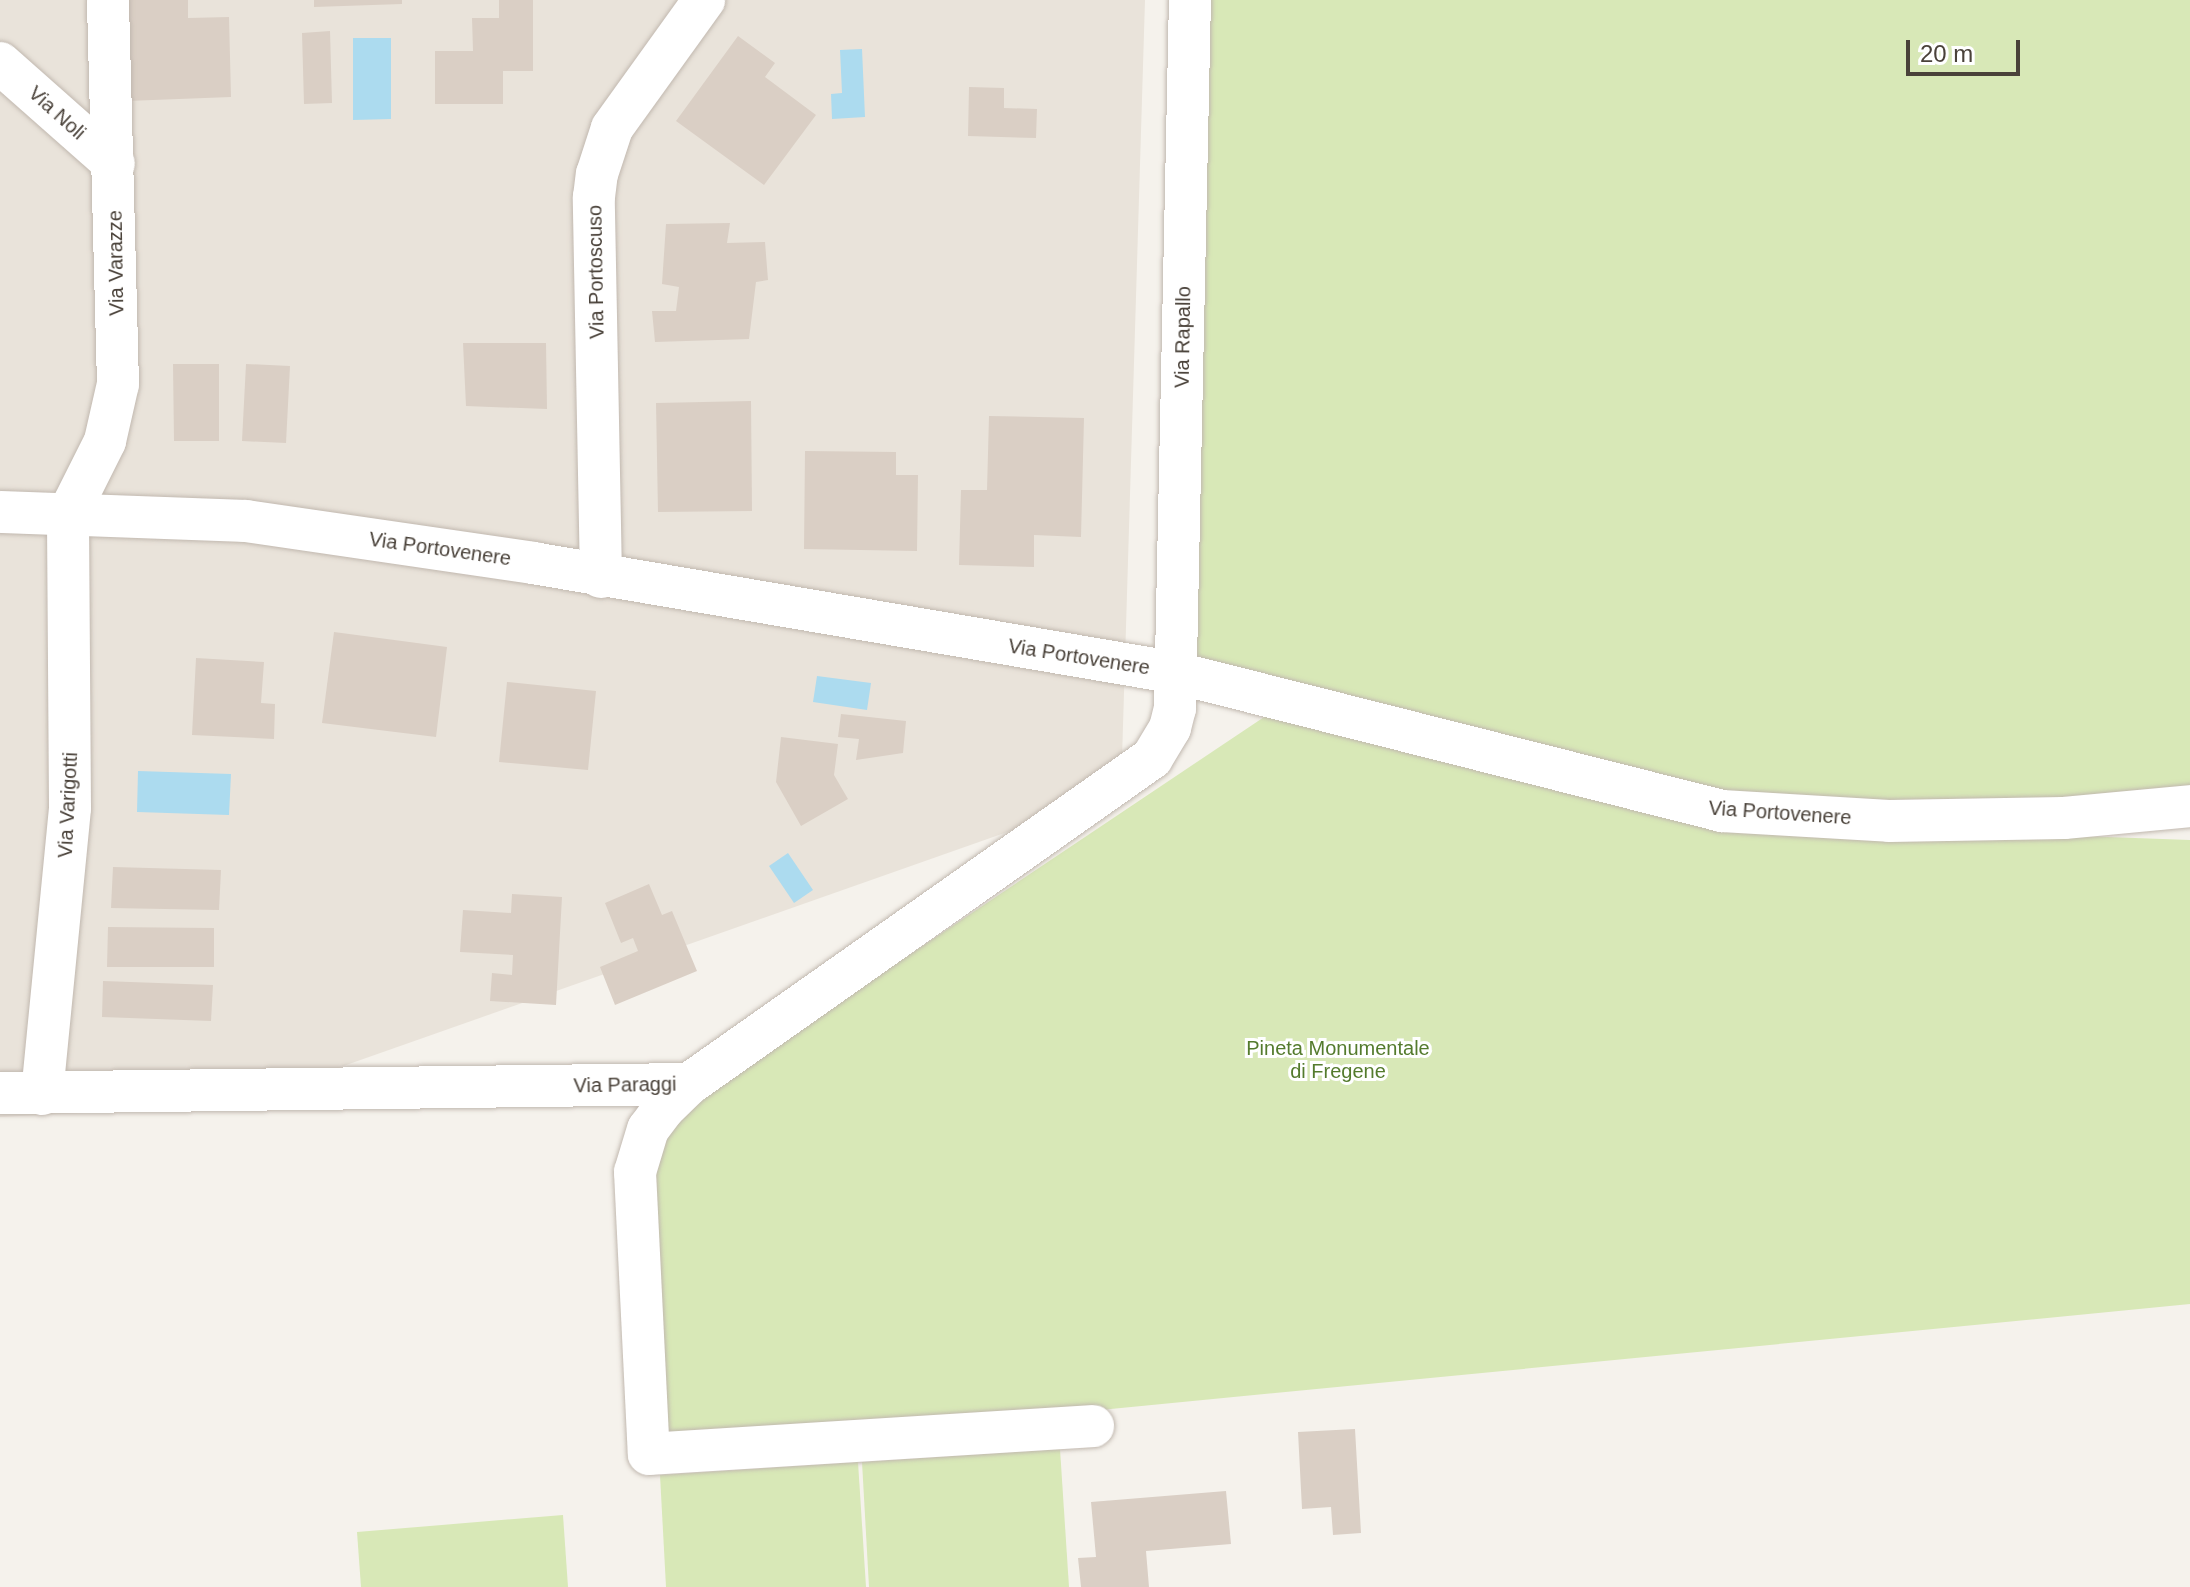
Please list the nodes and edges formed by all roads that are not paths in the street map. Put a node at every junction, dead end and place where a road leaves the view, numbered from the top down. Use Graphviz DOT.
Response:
graph roads {
  1 [pos="108,0"];
  2 [pos="704,0"];
  3 [pos="1190,0"];
  4 [pos="0,63"];
  5 [pos="114,164"];
  6 [pos="0,512"];
  7 [pos="68,515"];
  8 [pos="601,577"];
  9 [pos="1177,673"];
  10 [pos="2177,810"];
  11 [pos="689,1084"];
  12 [pos="0,1093"];
  13 [pos="42,1094"];
  14 [pos="1093,1426"];
  1 -- 5 [label="street, Via Varazze"];
  2 -- 8 [label="street, Via Portoscuso"];
  3 -- 9 [label="street, Via Rapallo"];
  4 -- 5 [label="street, Via Noli"];
  5 -- 7 [label="street, Via Varazze"];
  6 -- 7 [label="street, Via Portovenere"];
  7 -- 8 [label="street, Via Portovenere"];
  7 -- 13 [label="street, Via Varigotti"];
  8 -- 9 [label="street, Via Portovenere"];
  9 -- 10 [label="street, Via Portovenere"];
  9 -- 11 [label="street, Via Paraggi"];
  11 -- 13 [label="street, Via Paraggi"];
  11 -- 14 [label="street"];
  12 -- 13 [label="street, Via Paraggi"];
}
